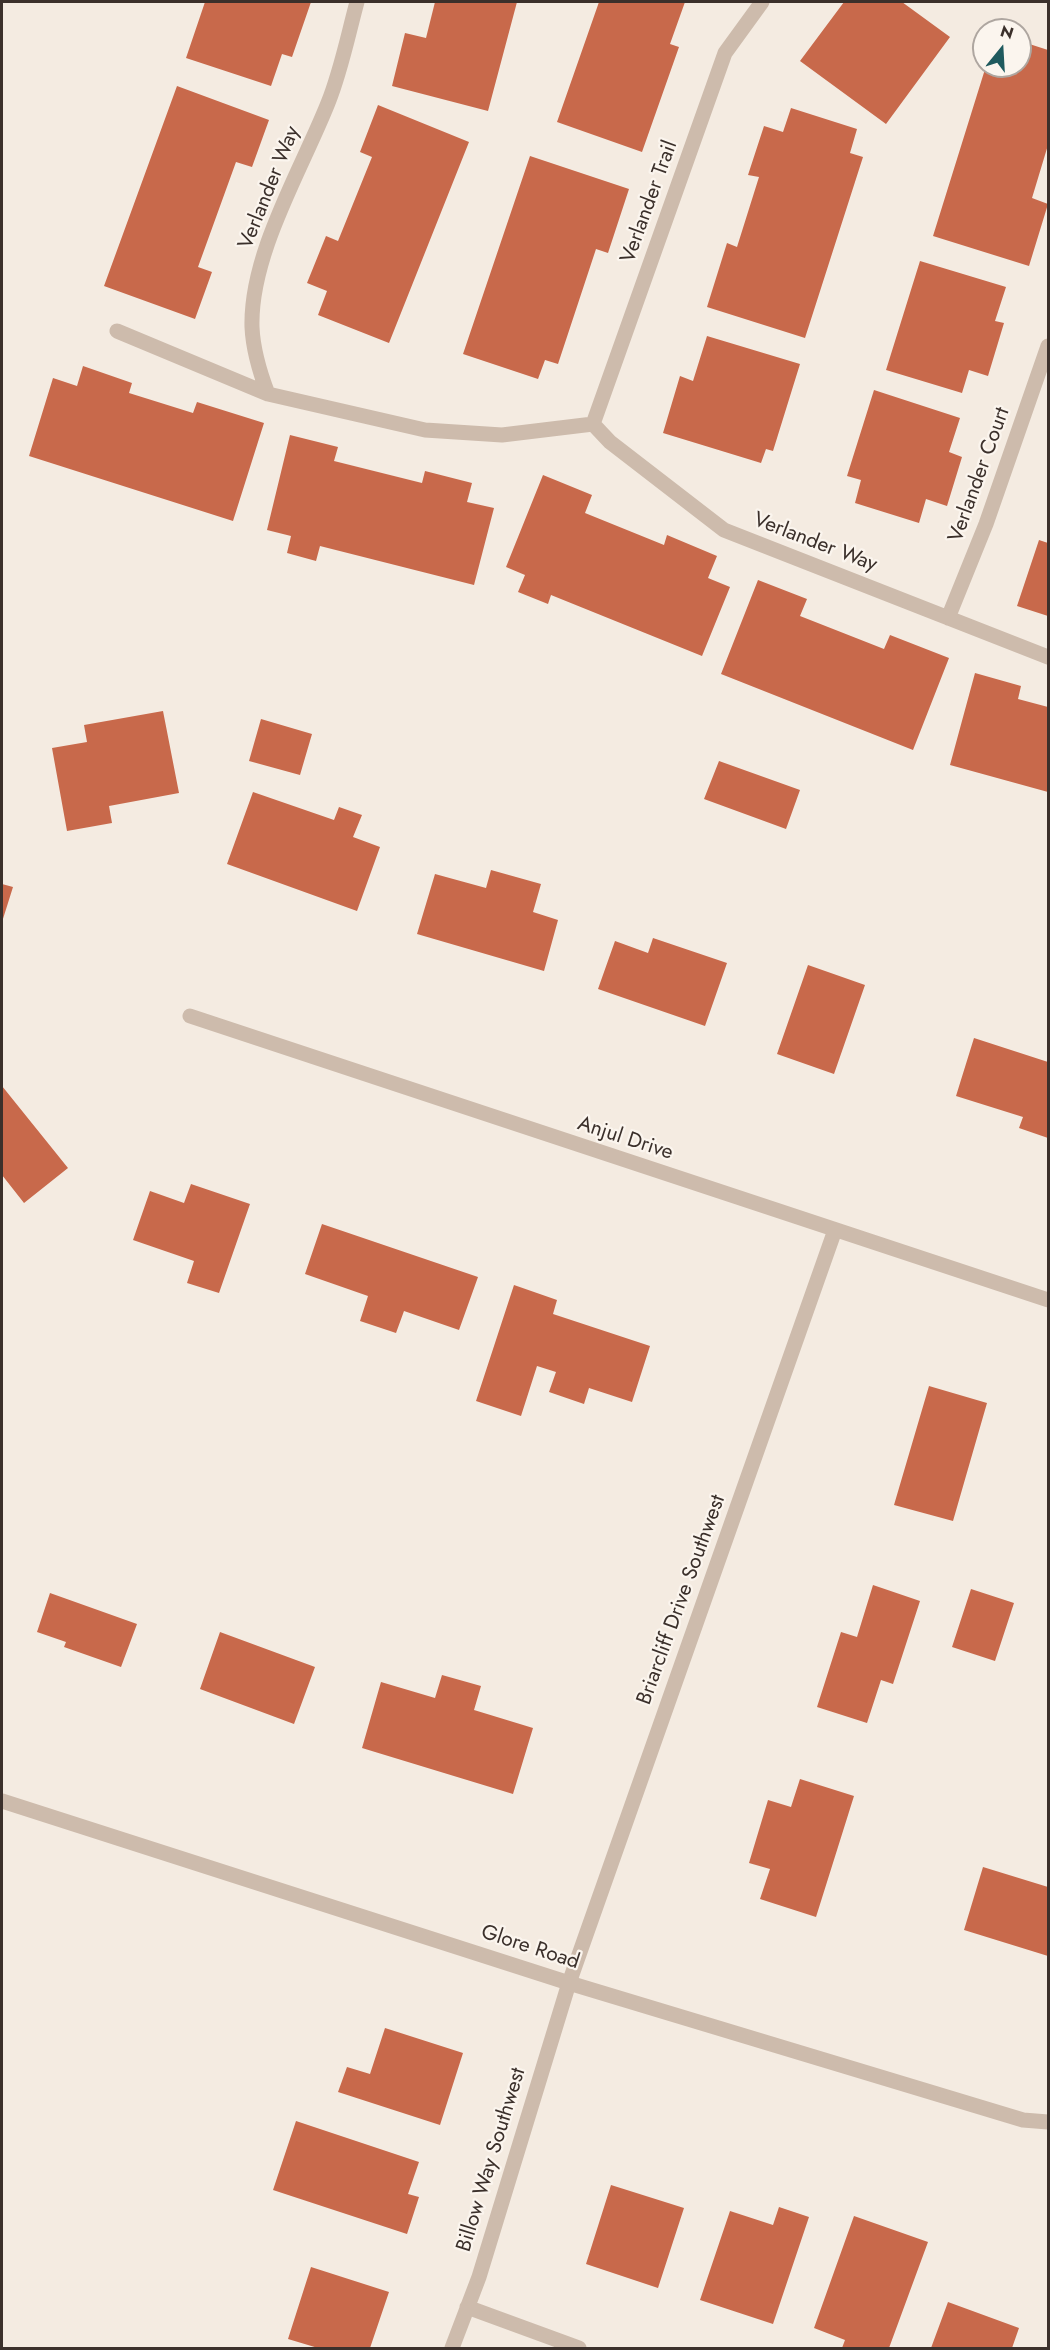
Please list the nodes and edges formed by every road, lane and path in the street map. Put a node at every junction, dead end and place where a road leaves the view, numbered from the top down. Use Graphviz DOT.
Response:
graph roads {
  1 [pos="357,2"];
  2 [pos="762,2"];
  3 [pos="117,331"];
  4 [pos="1048,346"];
  5 [pos="268,394"];
  6 [pos="593,424"];
  7 [pos="948,618"];
  8 [pos="1048,657"];
  9 [pos="190,1016"];
  10 [pos="835,1230"];
  11 [pos="1048,1300"];
  12 [pos="2,1801"];
  13 [pos="568,1983"];
  14 [pos="1048,2122"];
  15 [pos="467,2307"];
  16 [pos="452,2349"];
  17 [pos="579,2349"];
  1 -- 5 [label="street, Verlander Way"];
  2 -- 6 [label="street, Verlander Trail"];
  3 -- 5 [label="street"];
  4 -- 7 [label="street, Verlander Court"];
  5 -- 6 [label="street"];
  6 -- 7 [label="street, Verlander Way"];
  7 -- 8 [label="street, Verlander Way"];
  9 -- 10 [label="street, Anjul Drive"];
  10 -- 11 [label="street, Anjul Drive"];
  10 -- 13 [label="street, Briarcliff Drive Southwest"];
  12 -- 13 [label="street, Glore Road"];
  13 -- 14 [label="street, Glore Road"];
  13 -- 15 [label="street, Billow Way Southwest"];
  15 -- 16 [label="street, Billow Way Southwest"];
  15 -- 17 [label="street"];
}
